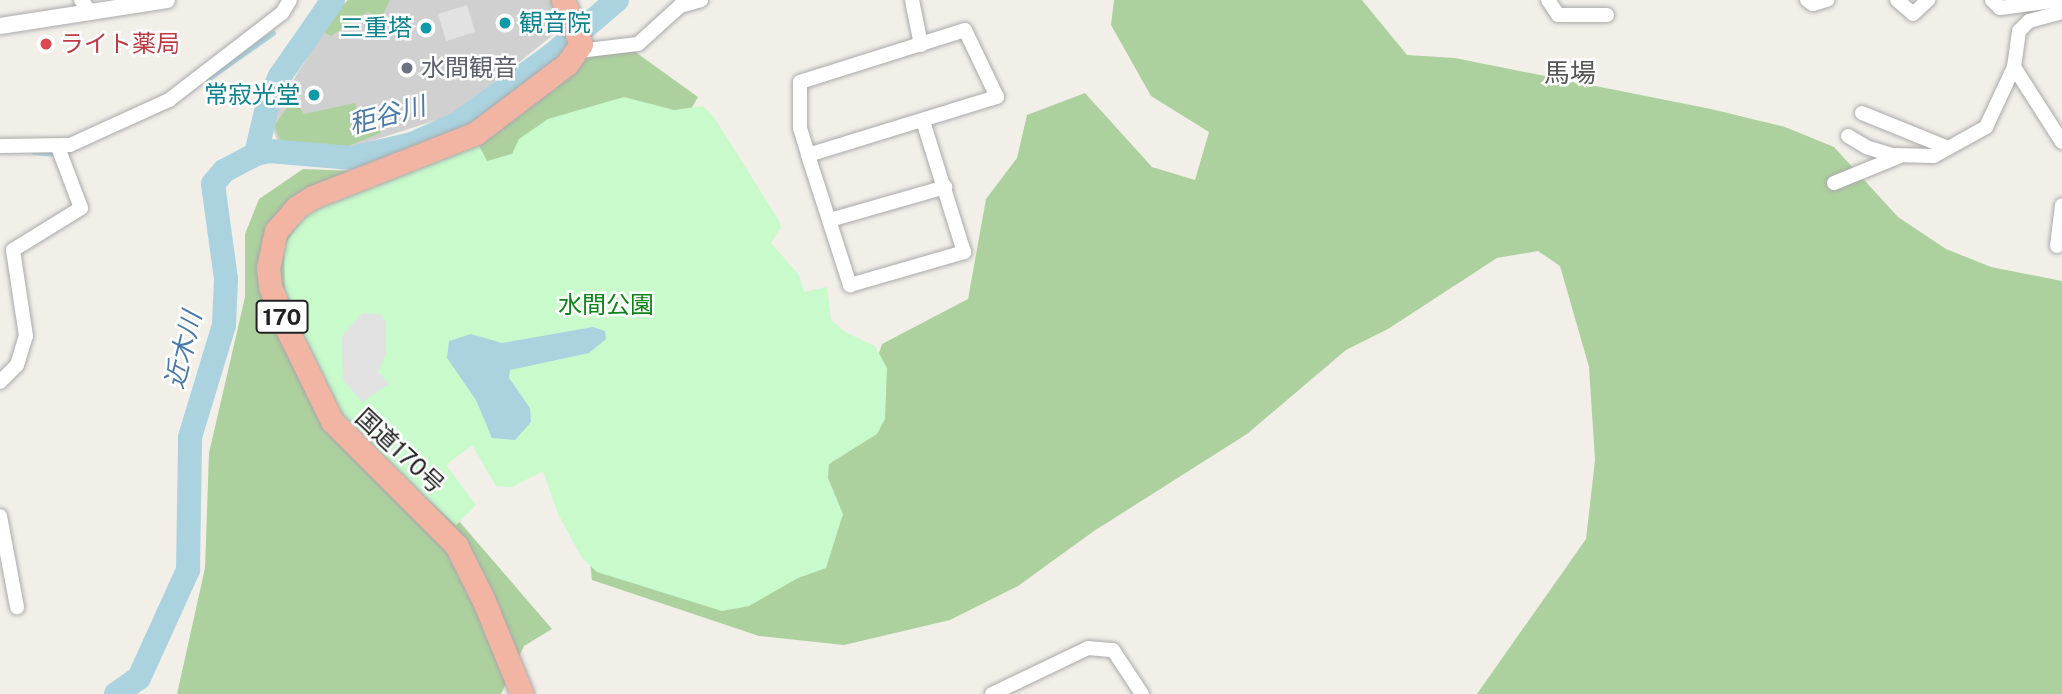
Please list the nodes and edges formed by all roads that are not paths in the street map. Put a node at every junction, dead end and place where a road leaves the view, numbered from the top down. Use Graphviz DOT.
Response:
graph roads {
  1 [pos="167,0"];
  2 [pos="290,0"];
  3 [pos="701,0"];
  4 [pos="912,0"];
  5 [pos="1548,0"];
  6 [pos="1807,0"];
  7 [pos="1827,0"];
  8 [pos="1897,0"];
  9 [pos="1928,0"];
  10 [pos="1992,0"];
  11 [pos="2062,0"];
  12 [pos="85,6"];
  13 [pos="566,7"];
  14 [pos="2062,12"];
  15 [pos="1607,16"];
  16 [pos="0,26"];
  17 [pos="921,45"];
  18 [pos="580,48"];
  19 [pos="2014,67"];
  20 [pos="1862,113"];
  21 [pos="923,121"];
  22 [pos="1848,136"];
  23 [pos="2062,142"];
  24 [pos="0,146"];
  25 [pos="58,148"];
  26 [pos="1948,148"];
  27 [pos="808,155"];
  28 [pos="1901,156"];
  29 [pos="1833,183"];
  30 [pos="945,187"];
  31 [pos="2062,205"];
  32 [pos="830,220"];
  33 [pos="2057,246"];
  34 [pos="0,382"];
  35 [pos="0,516"];
  36 [pos="1,532"];
  37 [pos="17,607"];
  38 [pos="522,694"];
  39 [pos="992,694"];
  40 [pos="1142,694"];
  1 -- 12 [label="street"];
  2 -- 25 [label="street"];
  3 -- 18 [label="street"];
  4 -- 17 [label="street"];
  5 -- 15 [label="street"];
  6 -- 7 [label="street"];
  8 -- 9 [label="street"];
  10 -- 11 [label="street"];
  12 -- 16 [label="street"];
  13 -- 18 [label="highway"];
  14 -- 19 [label="street"];
  17 -- 21 [label="street"];
  17 -- 27 [label="street"];
  18 -- 38 [label="highway, 国道170号 / 170"];
  19 -- 23 [label="street"];
  19 -- 26 [label="street"];
  20 -- 26 [label="street"];
  21 -- 27 [label="street"];
  21 -- 30 [label="street"];
  22 -- 28 [label="street"];
  24 -- 25 [label="street"];
  25 -- 34 [label="street"];
  26 -- 28 [label="street"];
  27 -- 32 [label="street"];
  28 -- 29 [label="street"];
  30 -- 32 [label="street"];
  30 -- 32 [label="street"];
  31 -- 33 [label="street"];
  35 -- 36 [label="street"];
  36 -- 37 [label="street"];
  39 -- 40 [label="street"];
}
